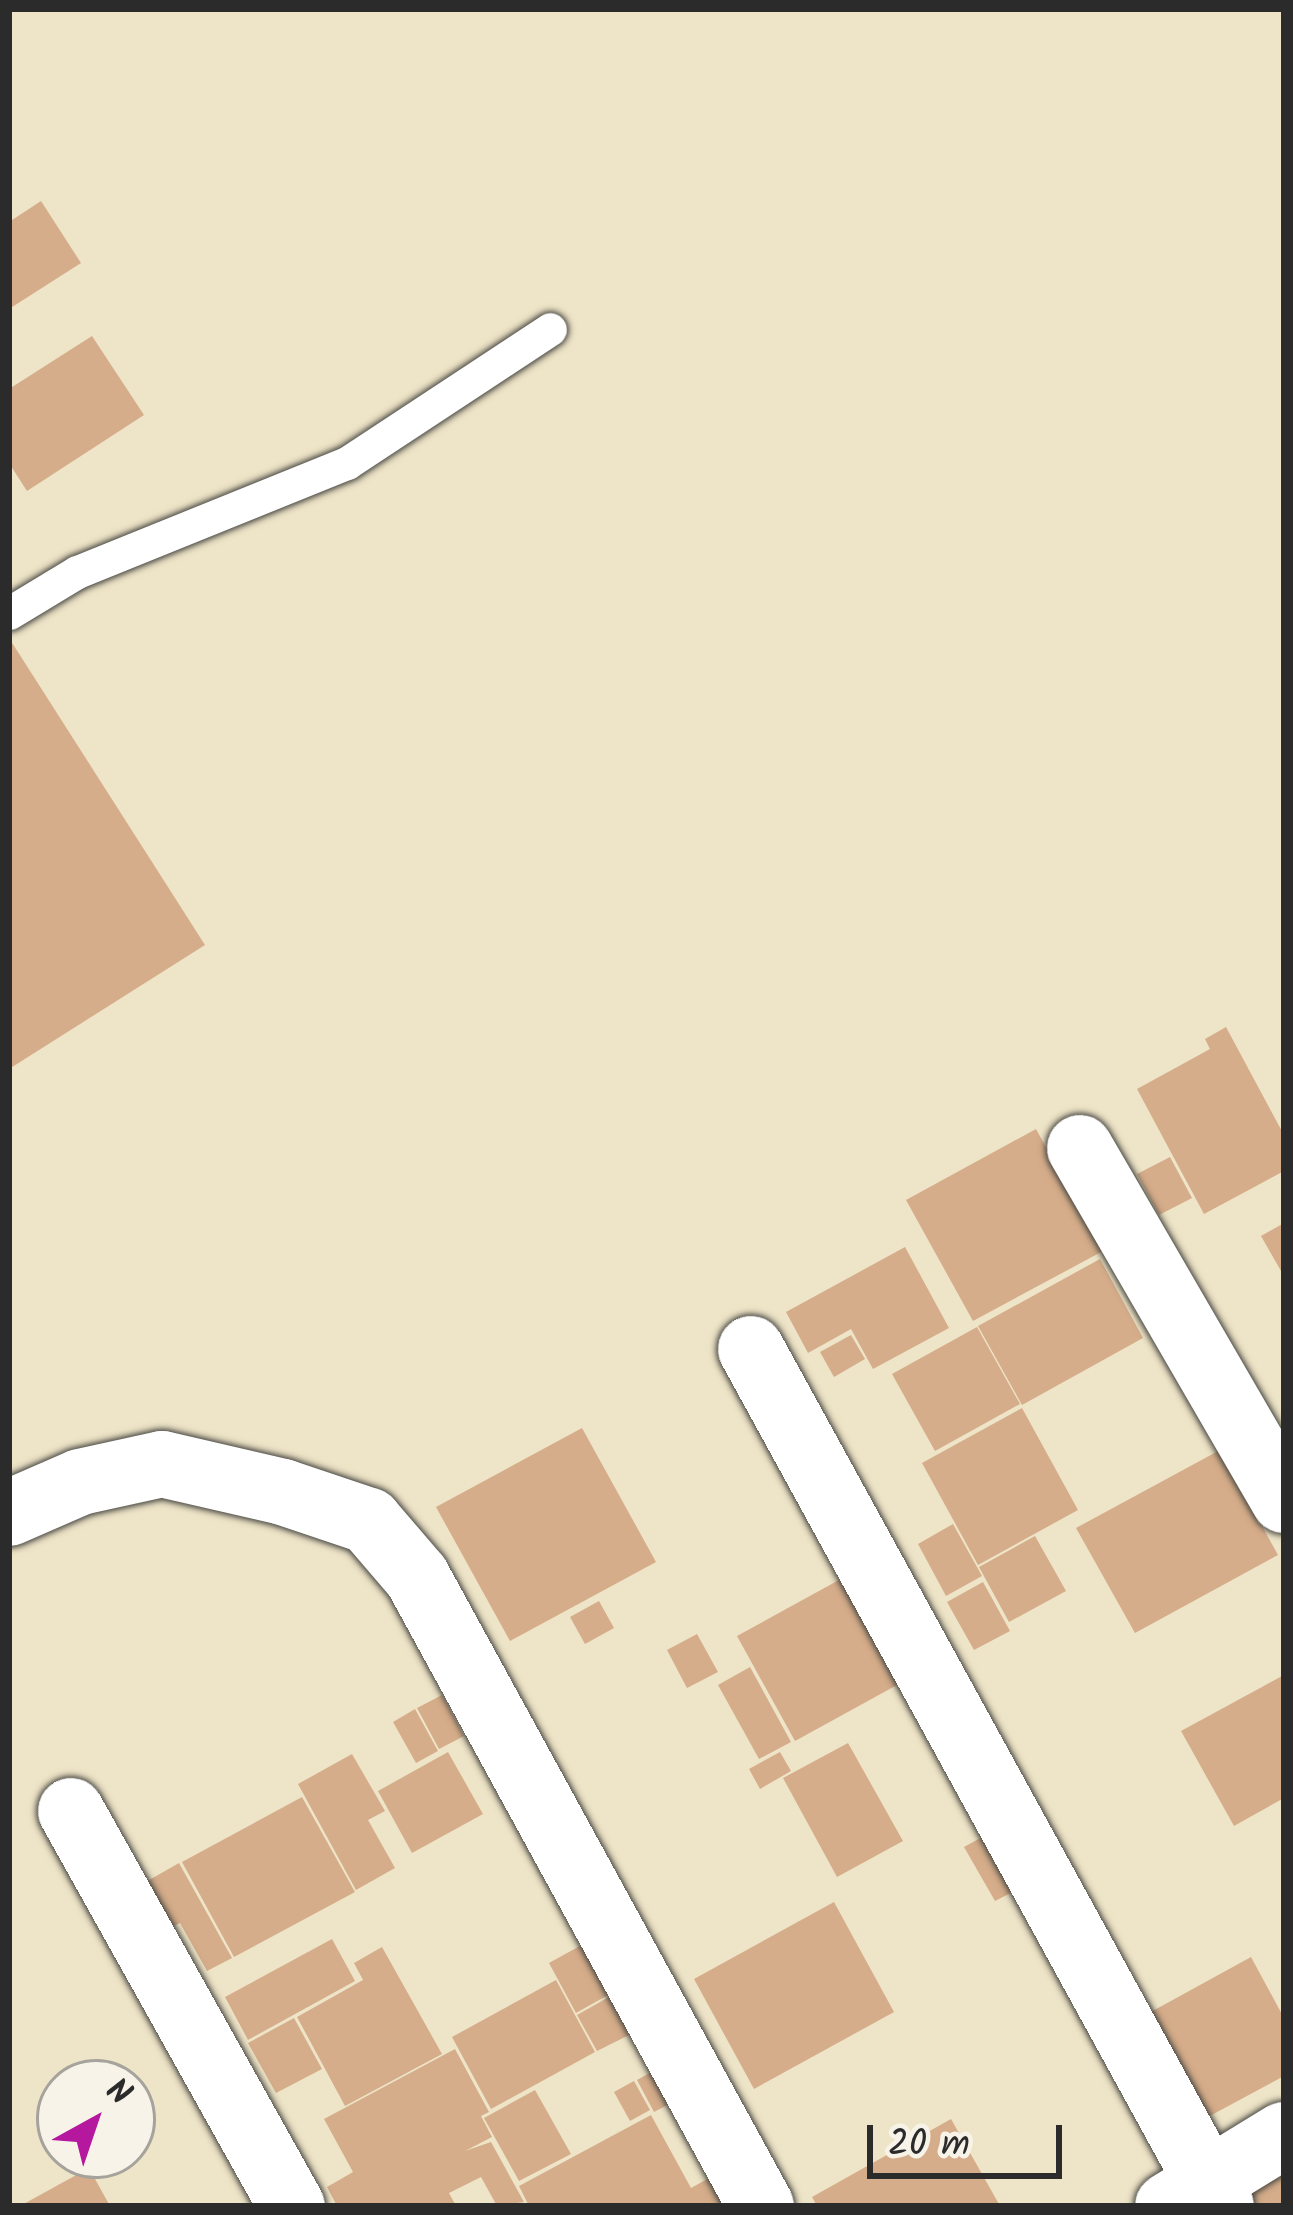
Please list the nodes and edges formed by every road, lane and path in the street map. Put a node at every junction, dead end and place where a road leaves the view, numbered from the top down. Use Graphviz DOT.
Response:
graph roads {
  1 [pos="550,329"];
  2 [pos="9,613"];
  3 [pos="1080,1148"];
  4 [pos="751,1349"];
  5 [pos="1284,1500"];
  6 [pos="9,1513"];
  7 [pos="71,1810"];
  8 [pos="1284,2135"];
  9 [pos="1199,2198"];
  10 [pos="292,2206"];
  11 [pos="760,2206"];
  1 -- 2 [label="lane"];
  3 -- 5 [label="street"];
  4 -- 9 [label="street"];
  6 -- 11 [label="street"];
  7 -- 10 [label="street"];
  8 -- 9 [label="street"];
}
